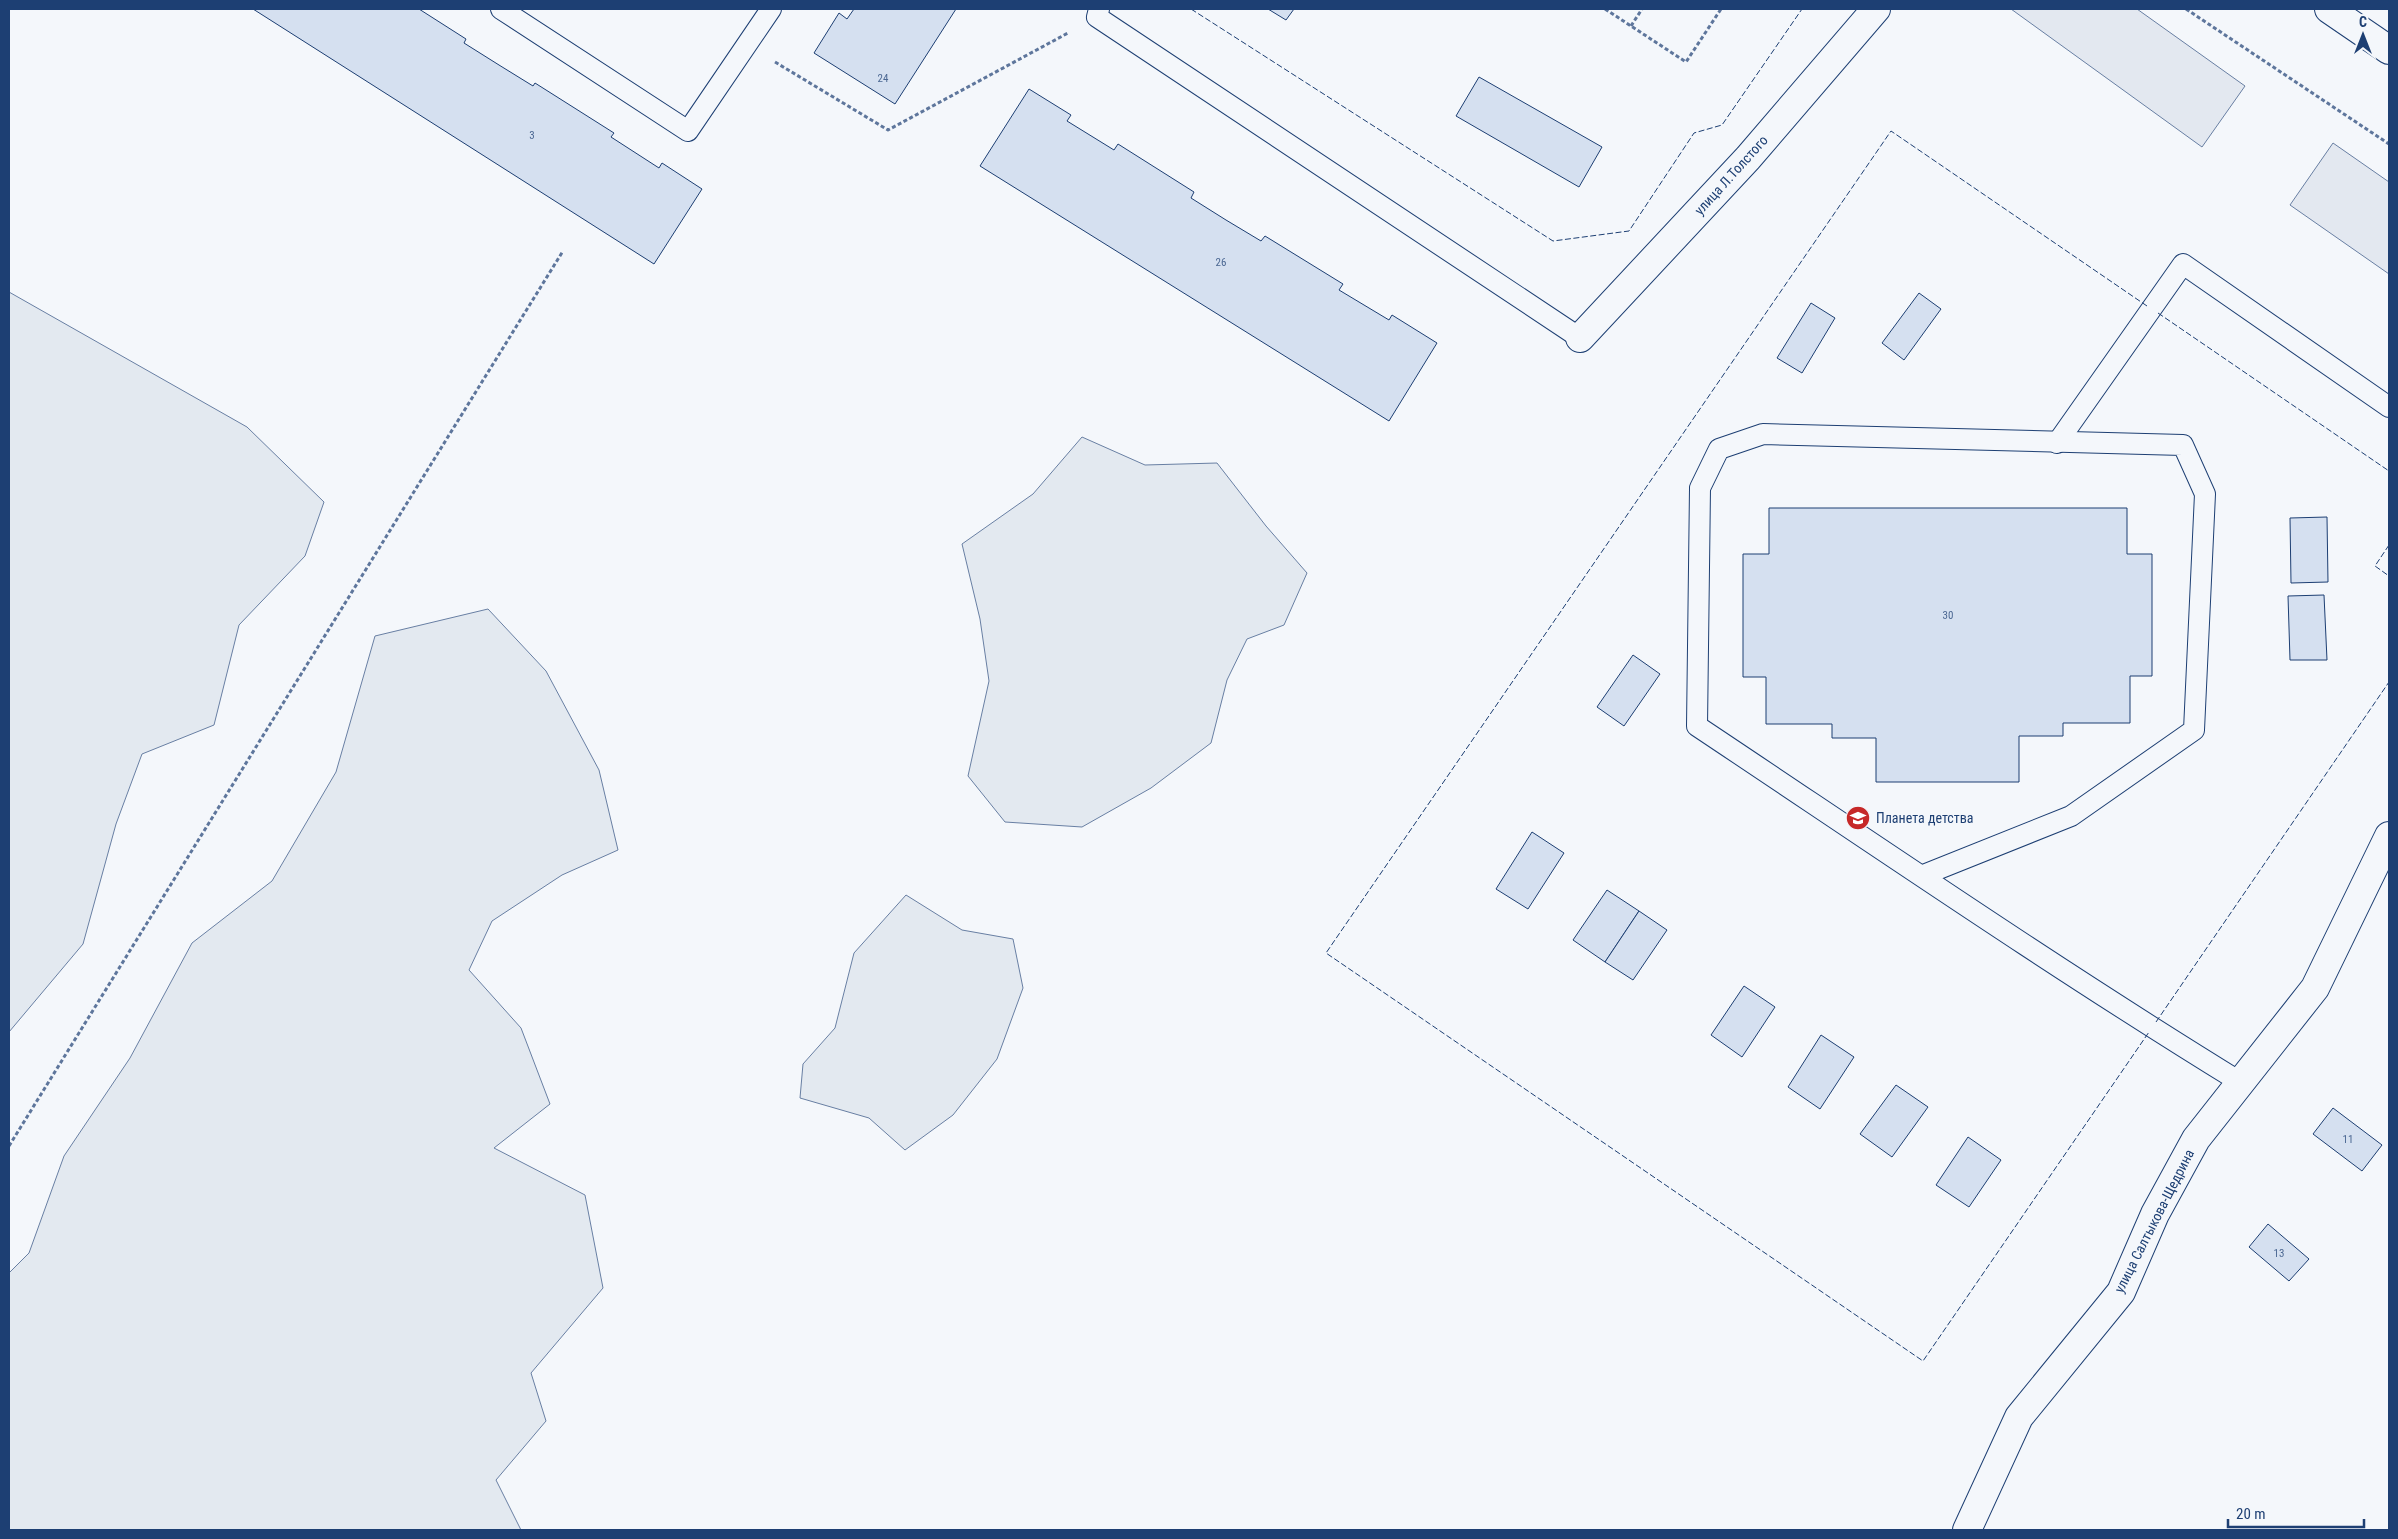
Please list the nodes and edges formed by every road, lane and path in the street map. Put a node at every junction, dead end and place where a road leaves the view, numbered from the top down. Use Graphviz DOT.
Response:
graph roads {
  1 [pos="501,9"];
  2 [pos="771,9"];
  3 [pos="1605,9"];
  4 [pos="1642,9"];
  5 [pos="1721,9"];
  6 [pos="1876,9"];
  7 [pos="2186,9"];
  8 [pos="2329,9"];
  9 [pos="1098,13"];
  10 [pos="1631,26"];
  11 [pos="747,45"];
  12 [pos="2389,50"];
  13 [pos="2389,144"];
  14 [pos="563,251"];
  15 [pos="1580,338"];
  16 [pos="2389,407"];
  17 [pos="2057,443"];
  18 [pos="2389,836"];
  19 [pos="1922,876"];
  20 [pos="2240,1082"];
  21 [pos="9,1146"];
  22 [pos="1967,1530"];
  1 -- 11 [label="lane"];
  2 -- 11 [label="lane"];
  3 -- 10 [label="path"];
  4 -- 10 [label="path"];
  5 -- 10 [label="path"];
  6 -- 15 [label="street, улица Л.Толстого"];
  7 -- 13 [label="path"];
  8 -- 12 [label="street"];
  9 -- 11 [label="path"];
  9 -- 15 [label="lane"];
  14 -- 21 [label="path"];
  16 -- 17 [label="lane"];
  17 -- 19 [label="lane"];
  17 -- 19 [label="lane"];
  18 -- 20 [label="street, улица Салтыкова-Щедрина"];
  19 -- 20 [label="lane"];
  20 -- 22 [label="street, улица Салтыкова-Щедрина"];
}
